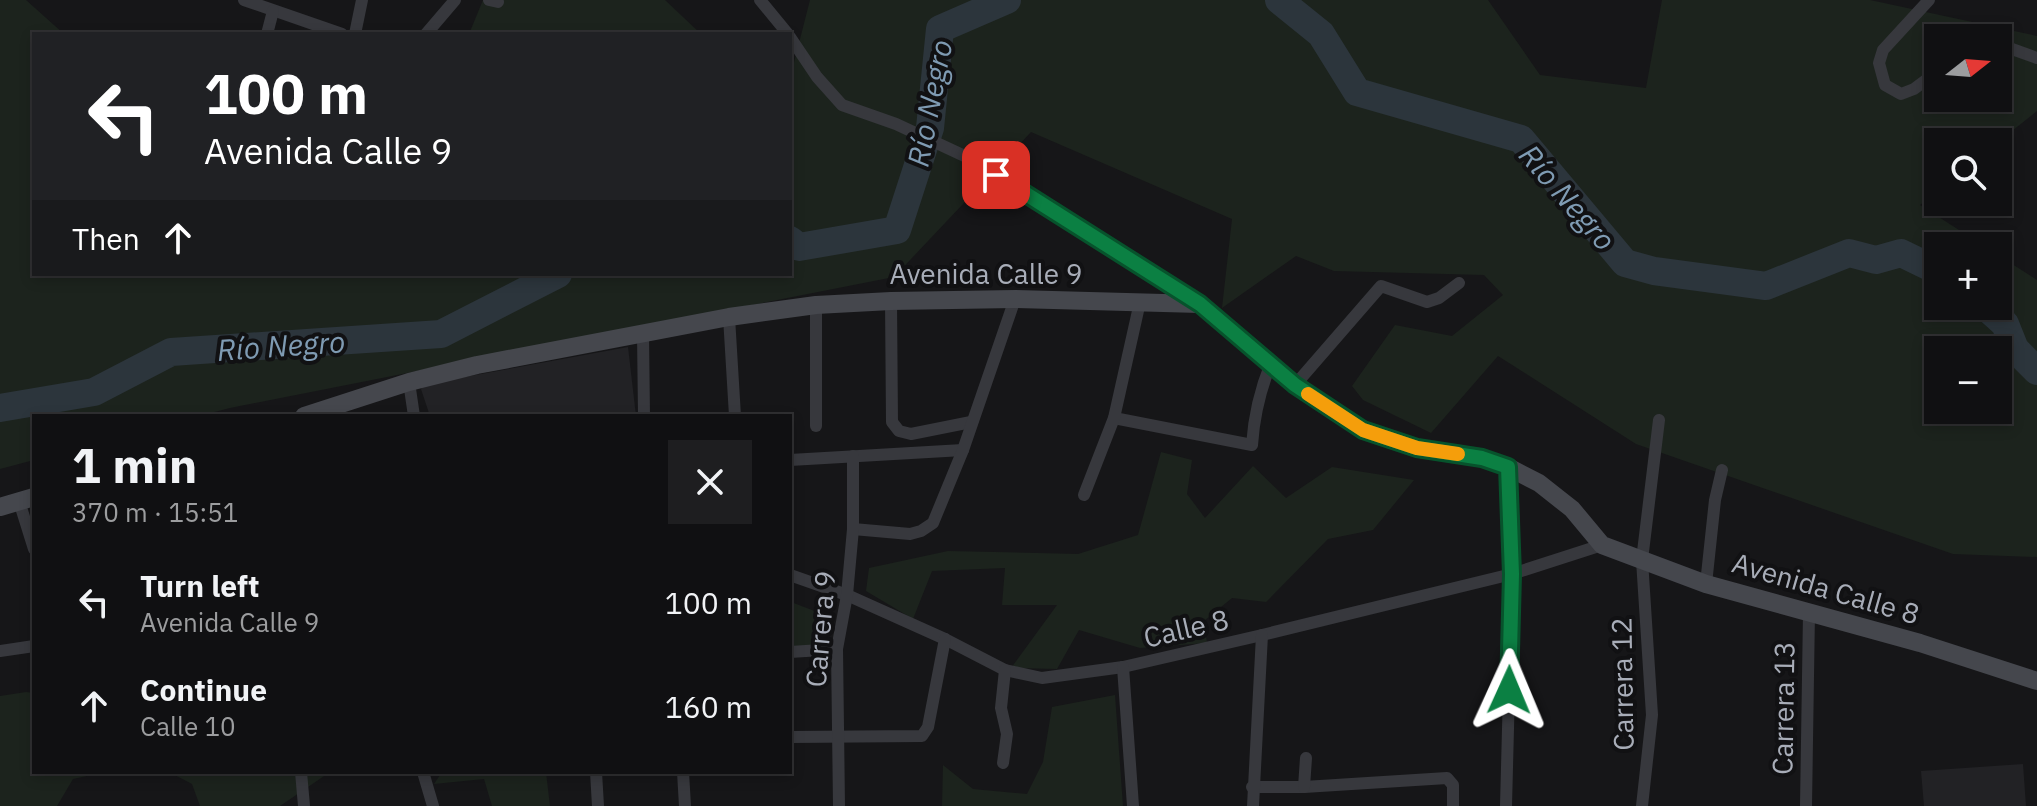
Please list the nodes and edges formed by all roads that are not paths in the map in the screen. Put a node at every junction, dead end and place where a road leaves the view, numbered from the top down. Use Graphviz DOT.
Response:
graph roads {
  1 [pos="244,0"];
  2 [pos="362,0"];
  3 [pos="455,0"];
  4 [pos="760,0"];
  5 [pos="1929,0"];
  6 [pos="273,11"];
  7 [pos="268,32"];
  8 [pos="336,32"];
  9 [pos="355,32"];
  10 [pos="428,32"];
  11 [pos="786,32"];
  12 [pos="792,40"];
  13 [pos="2012,49"];
  14 [pos="2037,58"];
  15 [pos="1924,82"];
  16 [pos="1459,283"];
  17 [pos="1015,299"];
  18 [pos="891,301"];
  19 [pos="1140,302"];
  20 [pos="1200,304"];
  21 [pos="816,305"];
  22 [pos="729,317"];
  23 [pos="643,334"];
  24 [pos="1271,363"];
  25 [pos="409,382"];
  26 [pos="1295,385"];
  27 [pos="310,414"];
  28 [pos="414,414"];
  29 [pos="644,414"];
  30 [pos="735,414"];
  31 [pos="1114,418"];
  32 [pos="1659,420"];
  33 [pos="971,422"];
  34 [pos="816,426"];
  35 [pos="963,450"];
  36 [pos="853,456"];
  37 [pos="792,460"];
  38 [pos="1508,467"];
  39 [pos="1722,470"];
  40 [pos="1084,495"];
  41 [pos="26,499"];
  42 [pos="0,507"];
  43 [pos="853,529"];
  44 [pos="32,536"];
  45 [pos="1602,545"];
  46 [pos="1642,560"];
  47 [pos="1512,574"];
  48 [pos="792,576"];
  49 [pos="1706,584"];
  50 [pos="847,595"];
  51 [pos="1809,612"];
  52 [pos="1262,635"];
  53 [pos="945,639"];
  54 [pos="32,646"];
  55 [pos="837,649"];
  56 [pos="0,651"];
  57 [pos="792,652"];
  58 [pos="1123,667"];
  59 [pos="1005,670"];
  60 [pos="2037,681"];
  61 [pos="837,736"];
  62 [pos="792,737"];
  63 [pos="1306,758"];
  64 [pos="1003,763"];
  65 [pos="301,774"];
  66 [pos="424,774"];
  67 [pos="596,774"];
  68 [pos="683,774"];
  69 [pos="1252,787"];
  70 [pos="1304,787"];
  71 [pos="304,806"];
  72 [pos="433,806"];
  73 [pos="598,806"];
  74 [pos="685,806"];
  75 [pos="839,806"];
  76 [pos="1133,806"];
  77 [pos="1253,806"];
  78 [pos="1453,806"];
  79 [pos="1506,806"];
  80 [pos="1642,806"];
  81 [pos="1806,806"];
  1 -- 6 [label="street"];
  2 -- 9 [label="street"];
  3 -- 10 [label="street"];
  4 -- 11 [label="street"];
  5 -- 15 [label="street"];
  6 -- 7 [label="street"];
  6 -- 8 [label="street"];
  12 -- 20 [label="street"];
  13 -- 14 [label="street"];
  16 -- 26 [label="street"];
  17 -- 18 [label="street, Avenida Calle 9"];
  17 -- 19 [label="street, Avenida Calle 9"];
  17 -- 33 [label="street"];
  18 -- 21 [label="street, Avenida Calle 9"];
  18 -- 33 [label="street"];
  19 -- 20 [label="street, Avenida Calle 9"];
  19 -- 31 [label="street"];
  20 -- 24 [label="street"];
  21 -- 22 [label="street, Avenida Calle 9"];
  21 -- 34 [label="street"];
  22 -- 23 [label="street, Avenida Calle 9"];
  22 -- 30 [label="street"];
  23 -- 25 [label="street, Avenida Calle 9"];
  23 -- 29 [label="street"];
  24 -- 26 [label="street"];
  24 -- 31 [label="street"];
  25 -- 27 [label="street, Avenida Calle 9"];
  25 -- 28 [label="street"];
  26 -- 38 [label="street"];
  31 -- 40 [label="street"];
  32 -- 46 [label="street, Carrera 12"];
  33 -- 35 [label="street"];
  35 -- 36 [label="street"];
  35 -- 43 [label="street"];
  36 -- 37 [label="street"];
  36 -- 43 [label="street, Carrera 9"];
  38 -- 45 [label="street"];
  38 -- 47 [label="street"];
  39 -- 49 [label="street"];
  41 -- 42 [label="street"];
  41 -- 44 [label="street"];
  43 -- 50 [label="street, Carrera 9"];
  45 -- 46 [label="street, Avenida Calle 8"];
  45 -- 47 [label="street, Calle 8"];
  46 -- 49 [label="street, Avenida Calle 8"];
  46 -- 80 [label="street, Carrera 12"];
  47 -- 52 [label="street, Calle 8"];
  47 -- 79 [label="street"];
  48 -- 50 [label="street, Calle 8"];
  49 -- 51 [label="street, Avenida Calle 8"];
  50 -- 53 [label="street, Calle 8"];
  50 -- 55 [label="street, Carrera 9"];
  51 -- 60 [label="street, Avenida Calle 8"];
  51 -- 81 [label="street, Carrera 13"];
  52 -- 58 [label="street, Calle 8"];
  52 -- 69 [label="street"];
  53 -- 59 [label="street, Calle 8"];
  53 -- 61 [label="street"];
  54 -- 56 [label="street"];
  55 -- 57 [label="street"];
  55 -- 61 [label="street, Carrera 9"];
  58 -- 59 [label="street, Calle 8"];
  58 -- 76 [label="street"];
  59 -- 64 [label="street"];
  61 -- 62 [label="street"];
  61 -- 75 [label="street, Carrera 9"];
  63 -- 70 [label="street"];
  65 -- 71 [label="street"];
  66 -- 72 [label="street"];
  67 -- 73 [label="street"];
  68 -- 74 [label="street"];
  69 -- 70 [label="street"];
  69 -- 77 [label="street"];
  70 -- 78 [label="street"];
}
